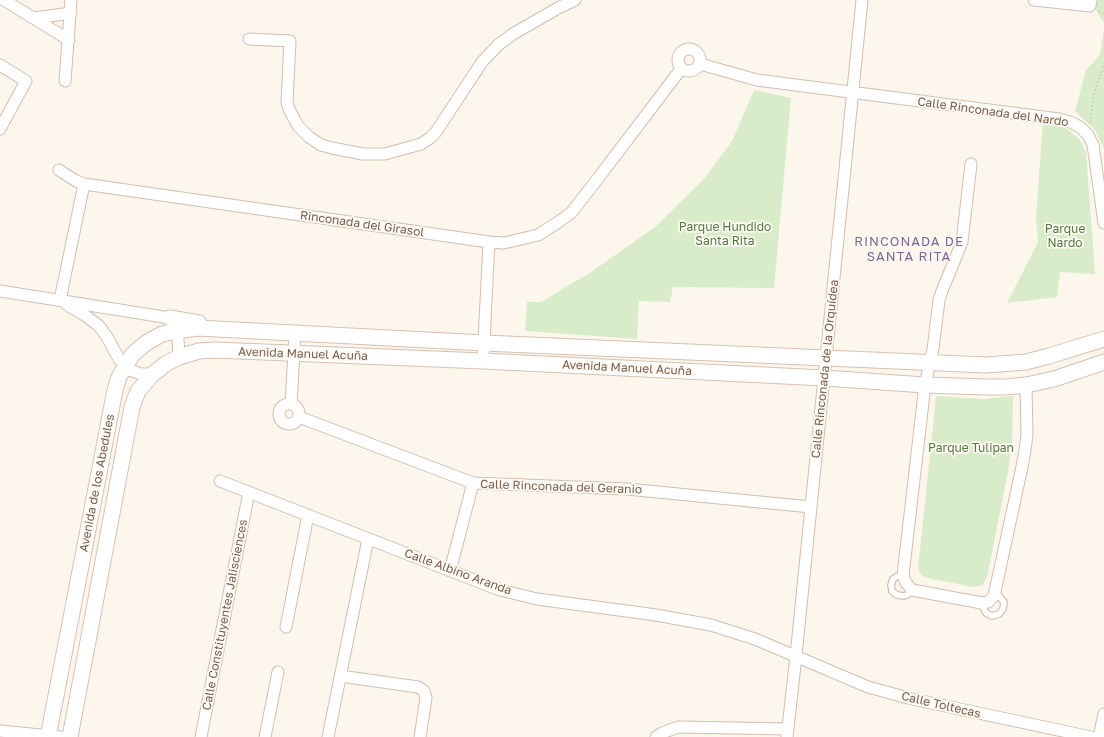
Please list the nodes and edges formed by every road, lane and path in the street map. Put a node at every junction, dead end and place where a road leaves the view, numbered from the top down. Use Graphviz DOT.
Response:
graph roads {
  1 [pos="4,0"];
  2 [pos="71,0"];
  3 [pos="575,0"];
  4 [pos="862,0"];
  5 [pos="1034,0"];
  6 [pos="1091,3"];
  7 [pos="71,13"];
  8 [pos="34,18"];
  9 [pos="249,39"];
  10 [pos="69,40"];
  11 [pos="700,64"];
  12 [pos="0,65"];
  13 [pos="1104,65"];
  14 [pos="681,69"];
  15 [pos="65,81"];
  16 [pos="852,93"];
  17 [pos="0,129"];
  18 [pos="1088,136"];
  19 [pos="971,164"];
  20 [pos="59,170"];
  21 [pos="84,184"];
  22 [pos="1104,223"];
  23 [pos="489,242"];
  24 [pos="0,292"];
  25 [pos="60,300"];
  26 [pos="173,324"];
  27 [pos="249,331"];
  28 [pos="295,334"];
  29 [pos="1104,339"];
  30 [pos="484,344"];
  31 [pos="294,353"];
  32 [pos="179,357"];
  33 [pos="826,358"];
  34 [pos="483,361"];
  35 [pos="1104,362"];
  36 [pos="930,363"];
  37 [pos="125,366"];
  38 [pos="153,374"];
  39 [pos="824,378"];
  40 [pos="925,385"];
  41 [pos="1026,385"];
  42 [pos="291,404"];
  43 [pos="299,417"];
  44 [pos="220,481"];
  45 [pos="473,483"];
  46 [pos="249,492"];
  47 [pos="811,507"];
  48 [pos="308,515"];
  49 [pos="368,539"];
  50 [pos="450,570"];
  51 [pos="903,575"];
  52 [pos="912,590"];
  53 [pos="995,594"];
  54 [pos="982,603"];
  55 [pos="286,627"];
  56 [pos="796,656"];
  57 [pos="278,672"];
  58 [pos="340,676"];
  59 [pos="1104,714"];
  60 [pos="0,731"];
  61 [pos="787,733"];
  62 [pos="52,736"];
  63 [pos="70,737"];
  64 [pos="201,737"];
  65 [pos="265,737"];
  66 [pos="328,737"];
  67 [pos="420,737"];
  68 [pos="656,737"];
  69 [pos="1091,737"];
  70 [pos="1099,737"];
  1 -- 8 [label="street"];
  2 -- 7 [label="street"];
  3 -- 9 [label="street"];
  4 -- 16 [label="street, Calle Rinconada de la Orquídea"];
  5 -- 6 [label="street"];
  7 -- 8 [label="street"];
  7 -- 10 [label="street"];
  8 -- 10 [label="street"];
  10 -- 15 [label="street"];
  11 -- 14 [label="street"];
  11 -- 14 [label="street"];
  11 -- 16 [label="street, Calle Rinconada del Nardo"];
  12 -- 17 [label="street"];
  13 -- 18 [label="path"];
  14 -- 23 [label="street, Rinconada del Girasol"];
  16 -- 18 [label="street, Calle Rinconada del Nardo"];
  16 -- 33 [label="street, Calle Rinconada de la Orquídea"];
  18 -- 22 [label="street, Calle Rinconada del Nardo"];
  19 -- 36 [label="street"];
  20 -- 21 [label="street, Rinconada del Girasol"];
  21 -- 23 [label="street, Rinconada del Girasol"];
  21 -- 25 [label="street"];
  23 -- 30 [label="street"];
  24 -- 25 [label="street"];
  25 -- 26 [label="street"];
  25 -- 37 [label="street"];
  26 -- 27 [label="street, Avenida de los Abedules"];
  26 -- 32 [label="street"];
  26 -- 37 [label="street, Avenida de los Abedules"];
  27 -- 28 [label="street, Avenida Manuel Acuña"];
  28 -- 30 [label="street, Avenida Manuel Acuña"];
  28 -- 31 [label="street"];
  29 -- 36 [label="street, Avenida Manuel Acuña"];
  30 -- 33 [label="street, Avenida Manuel Acuña"];
  30 -- 34 [label="street"];
  31 -- 32 [label="street, Avenida Manuel Acuña"];
  31 -- 34 [label="street, Avenida Manuel Acuña"];
  31 -- 42 [label="street"];
  32 -- 38 [label="street, Avenida Manuel Acuña"];
  33 -- 36 [label="street, Avenida Manuel Acuña"];
  33 -- 39 [label="street, Calle Rinconada de la Orquídea"];
  34 -- 39 [label="street, Avenida Manuel Acuña"];
  35 -- 41 [label="street, Avenida Manuel Acuña"];
  36 -- 40 [label="street"];
  37 -- 38 [label="street"];
  37 -- 62 [label="street, Avenida de los Abedules"];
  38 -- 63 [label="street, Avenida de los Abedules"];
  39 -- 40 [label="street, Avenida Manuel Acuña"];
  39 -- 47 [label="street, Calle Rinconada de la Orquídea"];
  40 -- 41 [label="street, Avenida Manuel Acuña"];
  40 -- 51 [label="street"];
  41 -- 53 [label="street"];
  42 -- 43 [label="street"];
  42 -- 43 [label="street"];
  43 -- 45 [label="street, Calle Rinconada del Geranio"];
  44 -- 46 [label="street, Calle Albino Aranda"];
  45 -- 47 [label="street, Calle Rinconada del Geranio"];
  45 -- 50 [label="street"];
  46 -- 48 [label="street, Calle Albino Aranda"];
  46 -- 64 [label="street, Calle Constituyentes Jalisciences"];
  47 -- 56 [label="street, Calle Rinconada de la Orquídea"];
  48 -- 49 [label="street, Calle Albino Aranda"];
  48 -- 55 [label="street"];
  49 -- 50 [label="street, Calle Albino Aranda"];
  49 -- 58 [label="street"];
  50 -- 56 [label="street, Calle Albino Aranda"];
  51 -- 52 [label="street"];
  51 -- 52 [label="lane"];
  52 -- 54 [label="street"];
  53 -- 54 [label="street"];
  53 -- 54 [label="lane"];
  56 -- 61 [label="street, Calle Rinconada de la Orquídea"];
  56 -- 69 [label="street, Calle Toltecas"];
  57 -- 65 [label="street"];
  58 -- 66 [label="street"];
  58 -- 67 [label="street"];
  59 -- 70 [label="street"];
  60 -- 62 [label="street"];
  61 -- 68 [label="street"];
}
